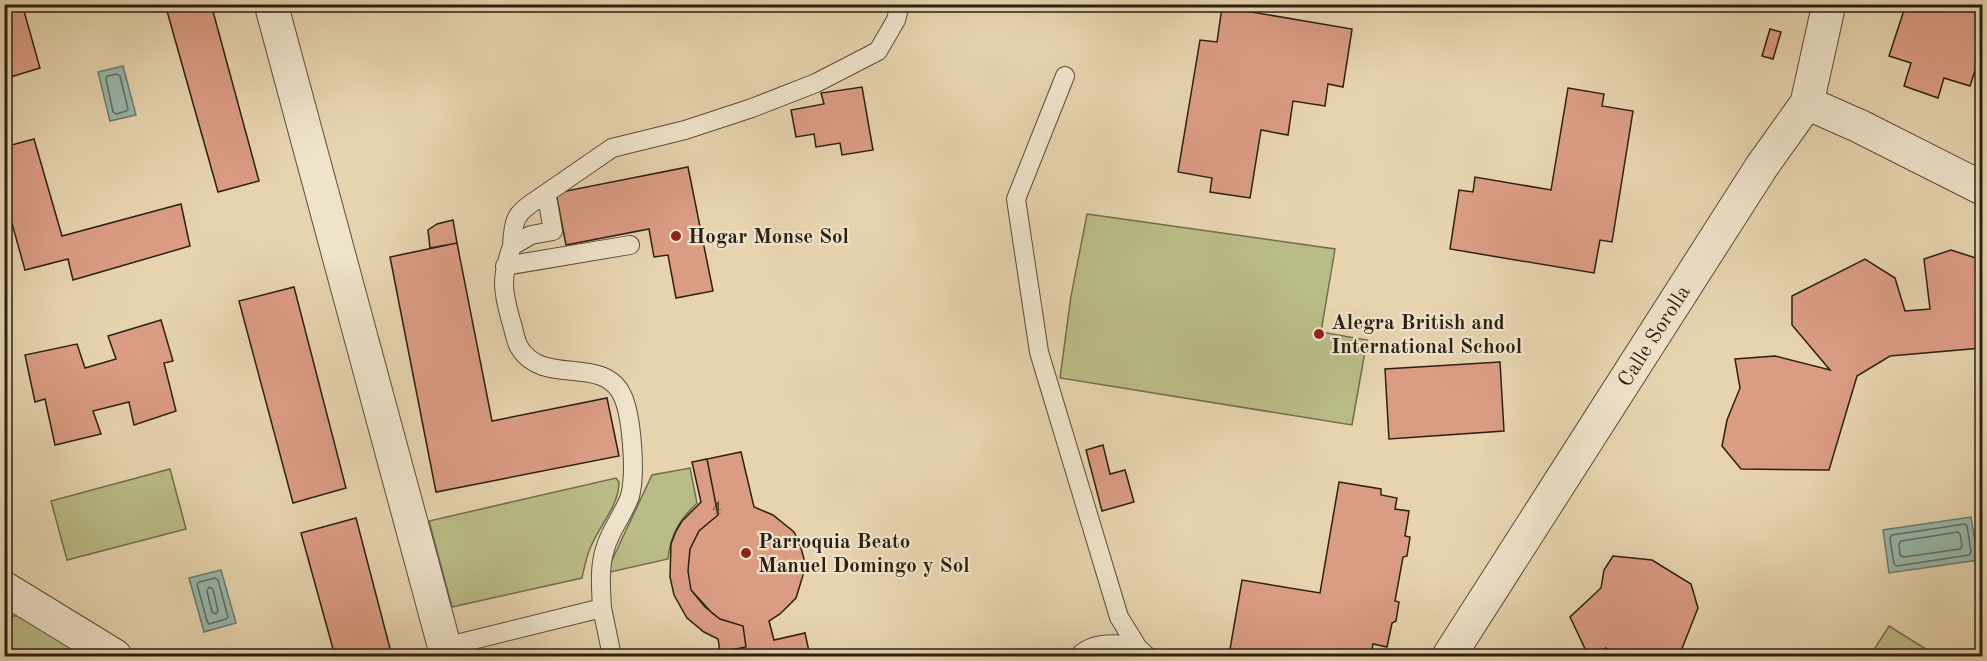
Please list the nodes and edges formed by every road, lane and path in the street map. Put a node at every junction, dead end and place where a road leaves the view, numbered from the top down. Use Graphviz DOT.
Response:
graph roads {
  1 [pos="271,4"];
  2 [pos="900,4"];
  3 [pos="1829,4"];
  4 [pos="1065,76"];
  5 [pos="1807,103"];
  6 [pos="1983,188"];
  7 [pos="538,199"];
  8 [pos="630,245"];
  9 [pos="512,246"];
  10 [pos="505,266"];
  11 [pos="4,588"];
  12 [pos="602,608"];
  13 [pos="445,652"];
  14 [pos="1142,652"];
  15 [pos="115,657"];
  16 [pos="612,657"];
  17 [pos="1079,657"];
  18 [pos="1449,657"];
  1 -- 13 [label="street"];
  2 -- 7 [label="lane"];
  3 -- 5 [label="street, Calle Sorolla"];
  4 -- 14 [label="lane"];
  5 -- 6 [label="street"];
  5 -- 18 [label="street, Calle Sorolla"];
  7 -- 9 [label="lane"];
  7 -- 9 [label="lane"];
  8 -- 10 [label="lane"];
  9 -- 10 [label="lane"];
  10 -- 12 [label="lane"];
  11 -- 15 [label="street"];
  12 -- 13 [label="lane"];
  12 -- 16 [label="lane"];
  14 -- 17 [label="lane"];
}
